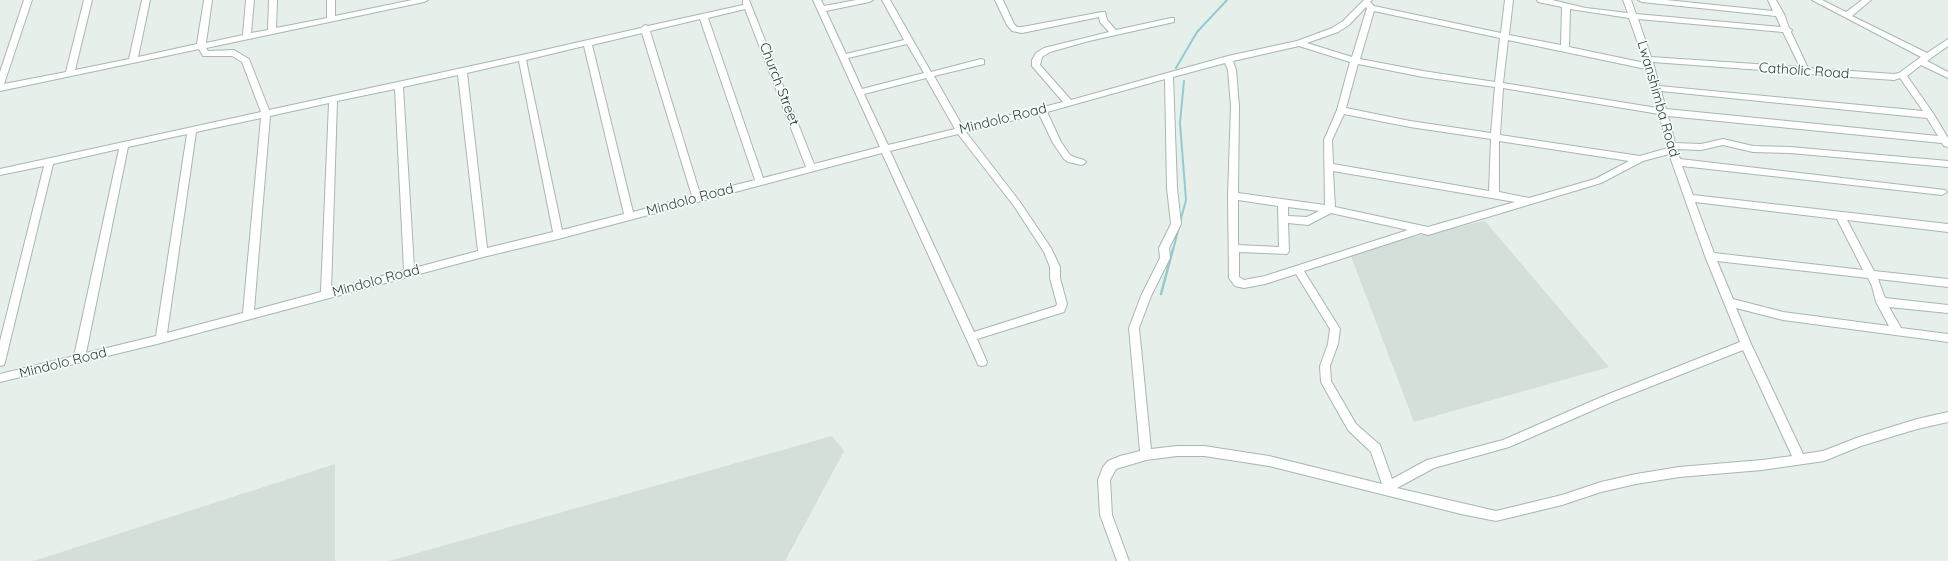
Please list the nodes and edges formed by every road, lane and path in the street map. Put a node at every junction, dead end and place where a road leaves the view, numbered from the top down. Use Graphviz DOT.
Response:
graph roads {
  1 [pos="28,0"];
  2 [pos="88,0"];
  3 [pos="146,0"];
  4 [pos="208,0"];
  5 [pos="250,0"];
  6 [pos="273,0"];
  7 [pos="332,0"];
  8 [pos="424,0"];
  9 [pos="817,0"];
  10 [pos="869,0"];
  11 [pos="886,0"];
  12 [pos="999,0"];
  13 [pos="1509,0"];
  14 [pos="1541,0"];
  15 [pos="1627,0"];
  16 [pos="1642,0"];
  17 [pos="1772,0"];
  18 [pos="1816,0"];
  19 [pos="1867,0"];
  20 [pos="392,3"];
  21 [pos="747,3"];
  22 [pos="1369,3"];
  23 [pos="1566,6"];
  24 [pos="822,9"];
  25 [pos="1780,14"];
  26 [pos="703,16"];
  27 [pos="1632,16"];
  28 [pos="1847,16"];
  29 [pos="331,19"];
  30 [pos="1171,20"];
  31 [pos="645,28"];
  32 [pos="1788,30"];
  33 [pos="272,32"];
  34 [pos="1114,33"];
  35 [pos="1506,36"];
  36 [pos="247,37"];
  37 [pos="909,41"];
  38 [pos="587,42"];
  39 [pos="1948,42"];
  40 [pos="1299,43"];
  41 [pos="201,46"];
  42 [pos="1565,49"];
  43 [pos="843,57"];
  44 [pos="522,58"];
  45 [pos="133,60"];
  46 [pos="1228,60"];
  47 [pos="1924,60"];
  48 [pos="1356,61"];
  49 [pos="981,62"];
  50 [pos="1650,63"];
  51 [pos="462,70"];
  52 [pos="1806,72"];
  53 [pos="70,73"];
  54 [pos="929,75"];
  55 [pos="1169,75"];
  56 [pos="1902,75"];
  57 [pos="1948,75"];
  58 [pos="0,85"];
  59 [pos="399,85"];
  60 [pos="1499,85"];
  61 [pos="0,88"];
  62 [pos="1656,88"];
  63 [pos="858,92"];
  64 [pos="332,99"];
  65 [pos="1069,103"];
  66 [pos="1042,110"];
  67 [pos="1341,110"];
  68 [pos="1662,112"];
  69 [pos="266,114"];
  70 [pos="1930,115"];
  71 [pos="192,130"];
  72 [pos="960,130"];
  73 [pos="1495,137"];
  74 [pos="1946,143"];
  75 [pos="124,145"];
  76 [pos="1672,148"];
  77 [pos="885,149"];
  78 [pos="1640,159"];
  79 [pos="49,162"];
  80 [pos="1081,162"];
  81 [pos="1676,162"];
  82 [pos="1948,164"];
  83 [pos="1330,167"];
  84 [pos="812,169"];
  85 [pos="0,172"];
  86 [pos="760,182"];
  87 [pos="1942,192"];
  88 [pos="1494,194"];
  89 [pos="1233,196"];
  90 [pos="697,198"];
  91 [pos="1689,198"];
  92 [pos="1531,201"];
  93 [pos="1283,202"];
  94 [pos="1330,209"];
  95 [pos="629,216"];
  96 [pos="1840,216"];
  97 [pos="1284,219"];
  98 [pos="1419,230"];
  99 [pos="1947,230"];
  100 [pos="558,235"];
  101 [pos="1233,248"];
  102 [pos="483,253"];
  103 [pos="1710,256"];
  104 [pos="1298,269"];
  105 [pos="409,272"];
  106 [pos="1870,274"];
  107 [pos="1948,283"];
  108 [pos="326,295"];
  109 [pos="1728,302"];
  110 [pos="1881,302"];
  111 [pos="1948,309"];
  112 [pos="248,316"];
  113 [pos="1897,330"];
  114 [pos="971,337"];
  115 [pos="1948,338"];
  116 [pos="161,339"];
  117 [pos="1746,344"];
  118 [pos="79,359"];
  119 [pos="0,362"];
  120 [pos="982,362"];
  121 [pos="0,378"];
  122 [pos="1948,417"];
  123 [pos="1146,455"];
  124 [pos="1800,460"];
  125 [pos="1386,488"];
  126 [pos="1123,561"];
  1 -- 58 [label="street"];
  2 -- 53 [label="street"];
  3 -- 45 [label="street"];
  4 -- 41 [label="street"];
  5 -- 36 [label="street"];
  6 -- 33 [label="street"];
  7 -- 29 [label="street"];
  8 -- 20 [label="street"];
  9 -- 24 [label="street"];
  10 -- 24 [label="street"];
  11 -- 37 [label="street"];
  12 -- 34 [label="street"];
  13 -- 35 [label="street"];
  14 -- 23 [label="street"];
  15 -- 27 [label="street, Lwanshimba Road"];
  16 -- 25 [label="street"];
  17 -- 25 [label="street"];
  18 -- 28 [label="street"];
  19 -- 28 [label="street"];
  20 -- 29 [label="street"];
  21 -- 26 [label="street"];
  21 -- 84 [label="street, Church Street"];
  22 -- 35 [label="street, Catholic Road"];
  22 -- 40 [label="street, Mindolo Road"];
  22 -- 48 [label="street"];
  23 -- 27 [label="street"];
  23 -- 42 [label="street"];
  24 -- 43 [label="street"];
  25 -- 32 [label="street"];
  26 -- 31 [label="street"];
  26 -- 86 [label="street"];
  27 -- 32 [label="street"];
  27 -- 50 [label="street, Lwanshimba Road"];
  28 -- 47 [label="street"];
  29 -- 33 [label="street"];
  30 -- 34 [label="street"];
  31 -- 38 [label="street"];
  31 -- 90 [label="street"];
  32 -- 52 [label="street"];
  33 -- 36 [label="street"];
  34 -- 65 [label="street"];
  35 -- 42 [label="street, Catholic Road"];
  35 -- 60 [label="street"];
  36 -- 41 [label="street"];
  37 -- 43 [label="street"];
  37 -- 54 [label="street"];
  38 -- 44 [label="street"];
  38 -- 95 [label="street"];
  39 -- 47 [label="street, Catholic Road"];
  40 -- 46 [label="street, Mindolo Road"];
  40 -- 48 [label="street"];
  41 -- 45 [label="street"];
  41 -- 69 [label="street"];
  42 -- 50 [label="street, Catholic Road"];
  43 -- 63 [label="street"];
  44 -- 51 [label="street"];
  44 -- 100 [label="street"];
  45 -- 53 [label="street"];
  46 -- 55 [label="street, Mindolo Road"];
  46 -- 89 [label="street"];
  47 -- 56 [label="street, Catholic Road"];
  47 -- 57 [label="street"];
  48 -- 60 [label="street"];
  48 -- 67 [label="street"];
  49 -- 54 [label="street"];
  50 -- 52 [label="street, Catholic Road"];
  50 -- 62 [label="street, Lwanshimba Road"];
  51 -- 59 [label="street"];
  51 -- 102 [label="street"];
  52 -- 56 [label="street, Catholic Road"];
  53 -- 61 [label="street"];
  54 -- 63 [label="street"];
  54 -- 72 [label="street"];
  55 -- 65 [label="street, Mindolo Road"];
  55 -- 123 [label="street"];
  56 -- 70 [label="street"];
  59 -- 64 [label="street"];
  59 -- 105 [label="street"];
  60 -- 68 [label="street"];
  60 -- 73 [label="street"];
  62 -- 68 [label="street, Lwanshimba Road"];
  62 -- 70 [label="street"];
  63 -- 77 [label="street"];
  64 -- 69 [label="street"];
  64 -- 108 [label="street"];
  65 -- 66 [label="street, Mindolo Road"];
  66 -- 72 [label="street, Mindolo Road"];
  66 -- 80 [label="street"];
  67 -- 73 [label="street"];
  67 -- 83 [label="street"];
  68 -- 74 [label="street"];
  68 -- 76 [label="street, Lwanshimba Road"];
  69 -- 71 [label="street"];
  69 -- 112 [label="street"];
  70 -- 74 [label="street"];
  71 -- 75 [label="street"];
  71 -- 116 [label="street"];
  72 -- 77 [label="street, Mindolo Road"];
  72 -- 114 [label="street"];
  73 -- 78 [label="street"];
  73 -- 88 [label="street"];
  75 -- 79 [label="street"];
  75 -- 118 [label="street"];
  76 -- 78 [label="street"];
  76 -- 81 [label="street, Lwanshimba Road"];
  76 -- 82 [label="street"];
  77 -- 84 [label="street, Mindolo Road"];
  77 -- 114 [label="street"];
  78 -- 92 [label="street"];
  79 -- 85 [label="street"];
  79 -- 119 [label="street"];
  81 -- 87 [label="street"];
  81 -- 91 [label="street, Lwanshimba Road"];
  83 -- 88 [label="street"];
  83 -- 94 [label="street"];
  84 -- 86 [label="street, Mindolo Road"];
  86 -- 90 [label="street, Mindolo Road"];
  88 -- 92 [label="street"];
  89 -- 93 [label="street"];
  89 -- 101 [label="street"];
  90 -- 95 [label="street, Mindolo Road"];
  91 -- 96 [label="street"];
  91 -- 103 [label="street, Lwanshimba Road"];
  92 -- 98 [label="street"];
  93 -- 94 [label="street"];
  93 -- 97 [label="street"];
  94 -- 97 [label="street"];
  94 -- 98 [label="street"];
  95 -- 100 [label="street, Mindolo Road"];
  96 -- 99 [label="street"];
  96 -- 106 [label="street"];
  97 -- 101 [label="street"];
  98 -- 104 [label="street"];
  100 -- 102 [label="street, Mindolo Road"];
  101 -- 104 [label="street"];
  102 -- 105 [label="street, Mindolo Road"];
  103 -- 106 [label="street"];
  103 -- 109 [label="street, Lwanshimba Road"];
  104 -- 125 [label="street"];
  105 -- 108 [label="street, Mindolo Road"];
  106 -- 107 [label="street"];
  106 -- 110 [label="street"];
  108 -- 112 [label="street, Mindolo Road"];
  109 -- 113 [label="street"];
  109 -- 117 [label="street, Lwanshimba Road"];
  110 -- 111 [label="street"];
  110 -- 113 [label="street"];
  112 -- 116 [label="street, Mindolo Road"];
  113 -- 115 [label="street"];
  114 -- 120 [label="street"];
  116 -- 118 [label="street, Mindolo Road"];
  117 -- 124 [label="street, Lwanshimba Road"];
  117 -- 125 [label="street"];
  118 -- 121 [label="street, Mindolo Road"];
  122 -- 124 [label="street"];
  123 -- 125 [label="street"];
  123 -- 126 [label="street"];
  124 -- 125 [label="street"];
}
